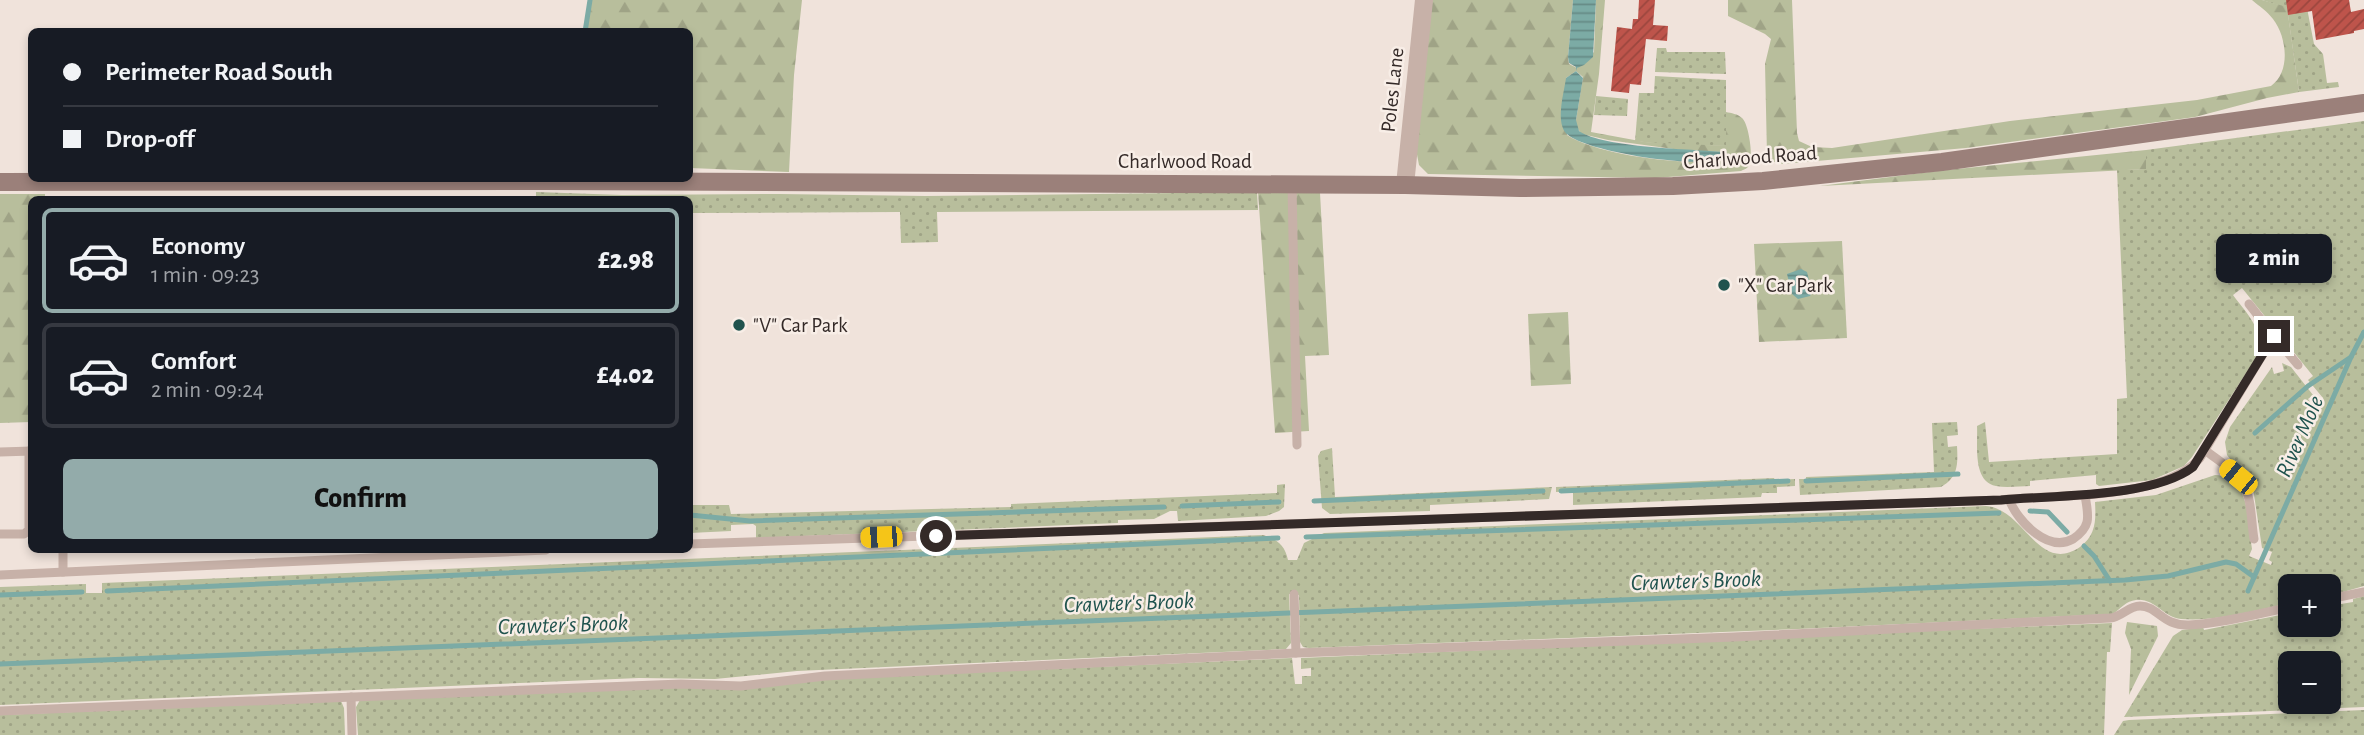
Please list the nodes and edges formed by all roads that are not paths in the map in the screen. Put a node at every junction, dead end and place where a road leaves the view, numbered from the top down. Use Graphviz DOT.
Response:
graph roads {
  1 [pos="1424,0"];
  2 [pos="2364,103"];
  3 [pos="0,182"];
  4 [pos="28,182"];
  5 [pos="693,182"];
  6 [pos="1292,184"];
  7 [pos="1405,185"];
  8 [pos="2249,304"];
  9 [pos="2274,336"];
  10 [pos="2298,365"];
  11 [pos="1297,445"];
  12 [pos="2205,450"];
  13 [pos="28,451"];
  14 [pos="0,452"];
  15 [pos="2085,495"];
  16 [pos="2009,499"];
  17 [pos="28,530"];
  18 [pos="0,534"];
  19 [pos="2254,539"];
  20 [pos="693,544"];
  21 [pos="63,553"];
  22 [pos="279,553"];
  23 [pos="379,553"];
  24 [pos="361,554"];
  25 [pos="280,562"];
  26 [pos="63,572"];
  27 [pos="0,575"];
  28 [pos="2364,592"];
  29 [pos="1294,594"];
  30 [pos="2341,597"];
  31 [pos="2278,609"];
  32 [pos="1296,653"];
  33 [pos="351,697"];
  34 [pos="0,711"];
  35 [pos="352,733"];
  1 -- 7 [label="street, Poles Lane"];
  2 -- 7 [label="street, Charlwood Road"];
  3 -- 4 [label="street, Charlwood Road"];
  5 -- 6 [label="street, Charlwood Road"];
  6 -- 7 [label="street, Charlwood Road"];
  6 -- 11 [label="lane"];
  8 -- 9 [label="lane"];
  9 -- 10 [label="lane"];
  9 -- 12 [label="lane"];
  12 -- 15 [label="lane"];
  12 -- 19 [label="lane"];
  13 -- 14 [label="lane"];
  15 -- 16 [label="lane"];
  15 -- 16 [label="lane"];
  16 -- 20 [label="lane"];
  17 -- 18 [label="lane"];
  21 -- 26 [label="lane"];
  22 -- 25 [label="lane"];
  23 -- 24 [label="lane"];
  24 -- 25 [label="lane"];
  25 -- 26 [label="lane"];
  26 -- 27 [label="lane"];
  28 -- 30 [label="lane"];
  29 -- 32 [label="lane"];
  31 -- 32 [label="lane"];
  32 -- 33 [label="lane"];
  33 -- 34 [label="lane"];
  33 -- 35 [label="lane"];
}
